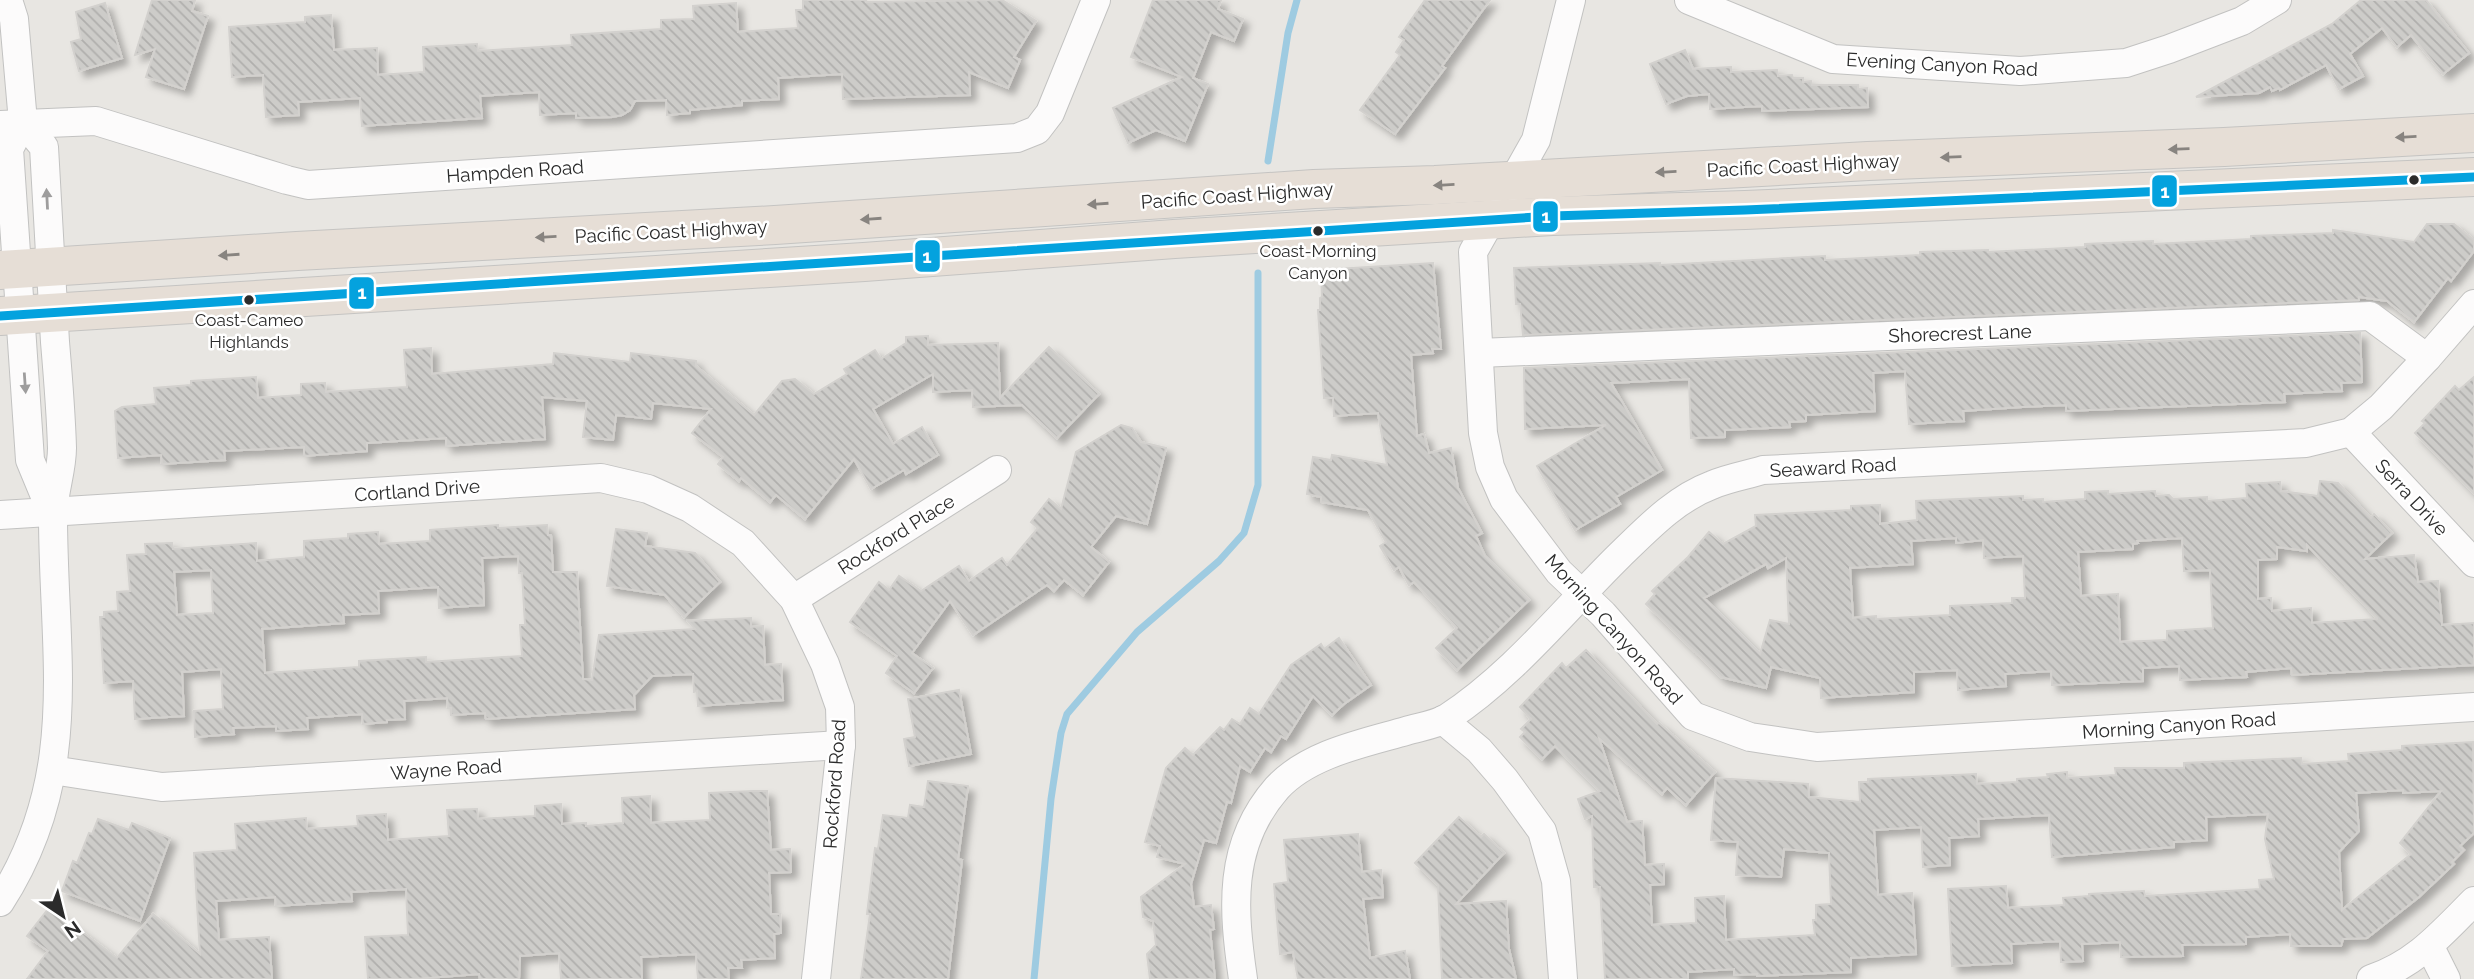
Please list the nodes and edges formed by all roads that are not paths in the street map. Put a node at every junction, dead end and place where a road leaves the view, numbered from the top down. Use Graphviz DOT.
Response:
graph roads {
  1 [pos="8,0"];
  2 [pos="1096,0"];
  3 [pos="1571,0"];
  4 [pos="1689,0"];
  5 [pos="2277,0"];
  6 [pos="11,124"];
  7 [pos="2464,128"];
  8 [pos="2474,177"];
  9 [pos="1512,181"];
  10 [pos="1490,219"];
  11 [pos="23,269"];
  12 [pos="2474,304"];
  13 [pos="25,314"];
  14 [pos="1479,353"];
  15 [pos="2427,358"];
  16 [pos="2351,432"];
  17 [pos="997,470"];
  18 [pos="52,513"];
  19 [pos="0,515"];
  20 [pos="2474,563"];
  21 [pos="1580,594"];
  22 [pos="794,598"];
  23 [pos="2474,707"];
  24 [pos="1443,720"];
  25 [pos="841,745"];
  26 [pos="52,770"];
  27 [pos="2474,901"];
  28 [pos="0,902"];
  29 [pos="2430,947"];
  30 [pos="816,979"];
  31 [pos="1243,979"];
  32 [pos="1563,979"];
  33 [pos="2371,979"];
  34 [pos="2446,979"];
  1 -- 6 [label="street"];
  2 -- 6 [label="street, Hampden Road"];
  3 -- 9 [label="street, Morning Canyon Road"];
  4 -- 5 [label="street, Evening Canyon Road"];
  6 -- 11 [label="street"];
  7 -- 9 [label="highway, Pacific Coast Highway, one-way"];
  8 -- 10 [label="highway, Pacific Coast Highway"];
  9 -- 10 [label="street, Morning Canyon Road"];
  9 -- 11 [label="highway, Pacific Coast Highway, one-way"];
  10 -- 13 [label="highway, Pacific Coast Highway"];
  10 -- 14 [label="street, Morning Canyon Road"];
  11 -- 13 [label="street"];
  12 -- 15 [label="street, Seaward Road"];
  13 -- 18 [label="street"];
  14 -- 15 [label="street, Shorecrest Lane"];
  14 -- 21 [label="street, Morning Canyon Road"];
  15 -- 16 [label="street, Seaward Road"];
  16 -- 20 [label="street, Serra Drive"];
  16 -- 21 [label="street, Seaward Road"];
  17 -- 22 [label="street, Rockford Place"];
  18 -- 19 [label="street, Cortland Drive"];
  18 -- 22 [label="street, Cortland Drive"];
  18 -- 26 [label="street"];
  21 -- 23 [label="street, Morning Canyon Road"];
  21 -- 24 [label="street, Seaward Road"];
  22 -- 25 [label="street, Rockford Road"];
  24 -- 31 [label="street, Seaward Road"];
  24 -- 32 [label="street"];
  25 -- 26 [label="street, Wayne Road"];
  25 -- 30 [label="street, Rockford Road"];
  26 -- 28 [label="street"];
  27 -- 29 [label="street"];
  29 -- 33 [label="street"];
  29 -- 34 [label="street"];
}
